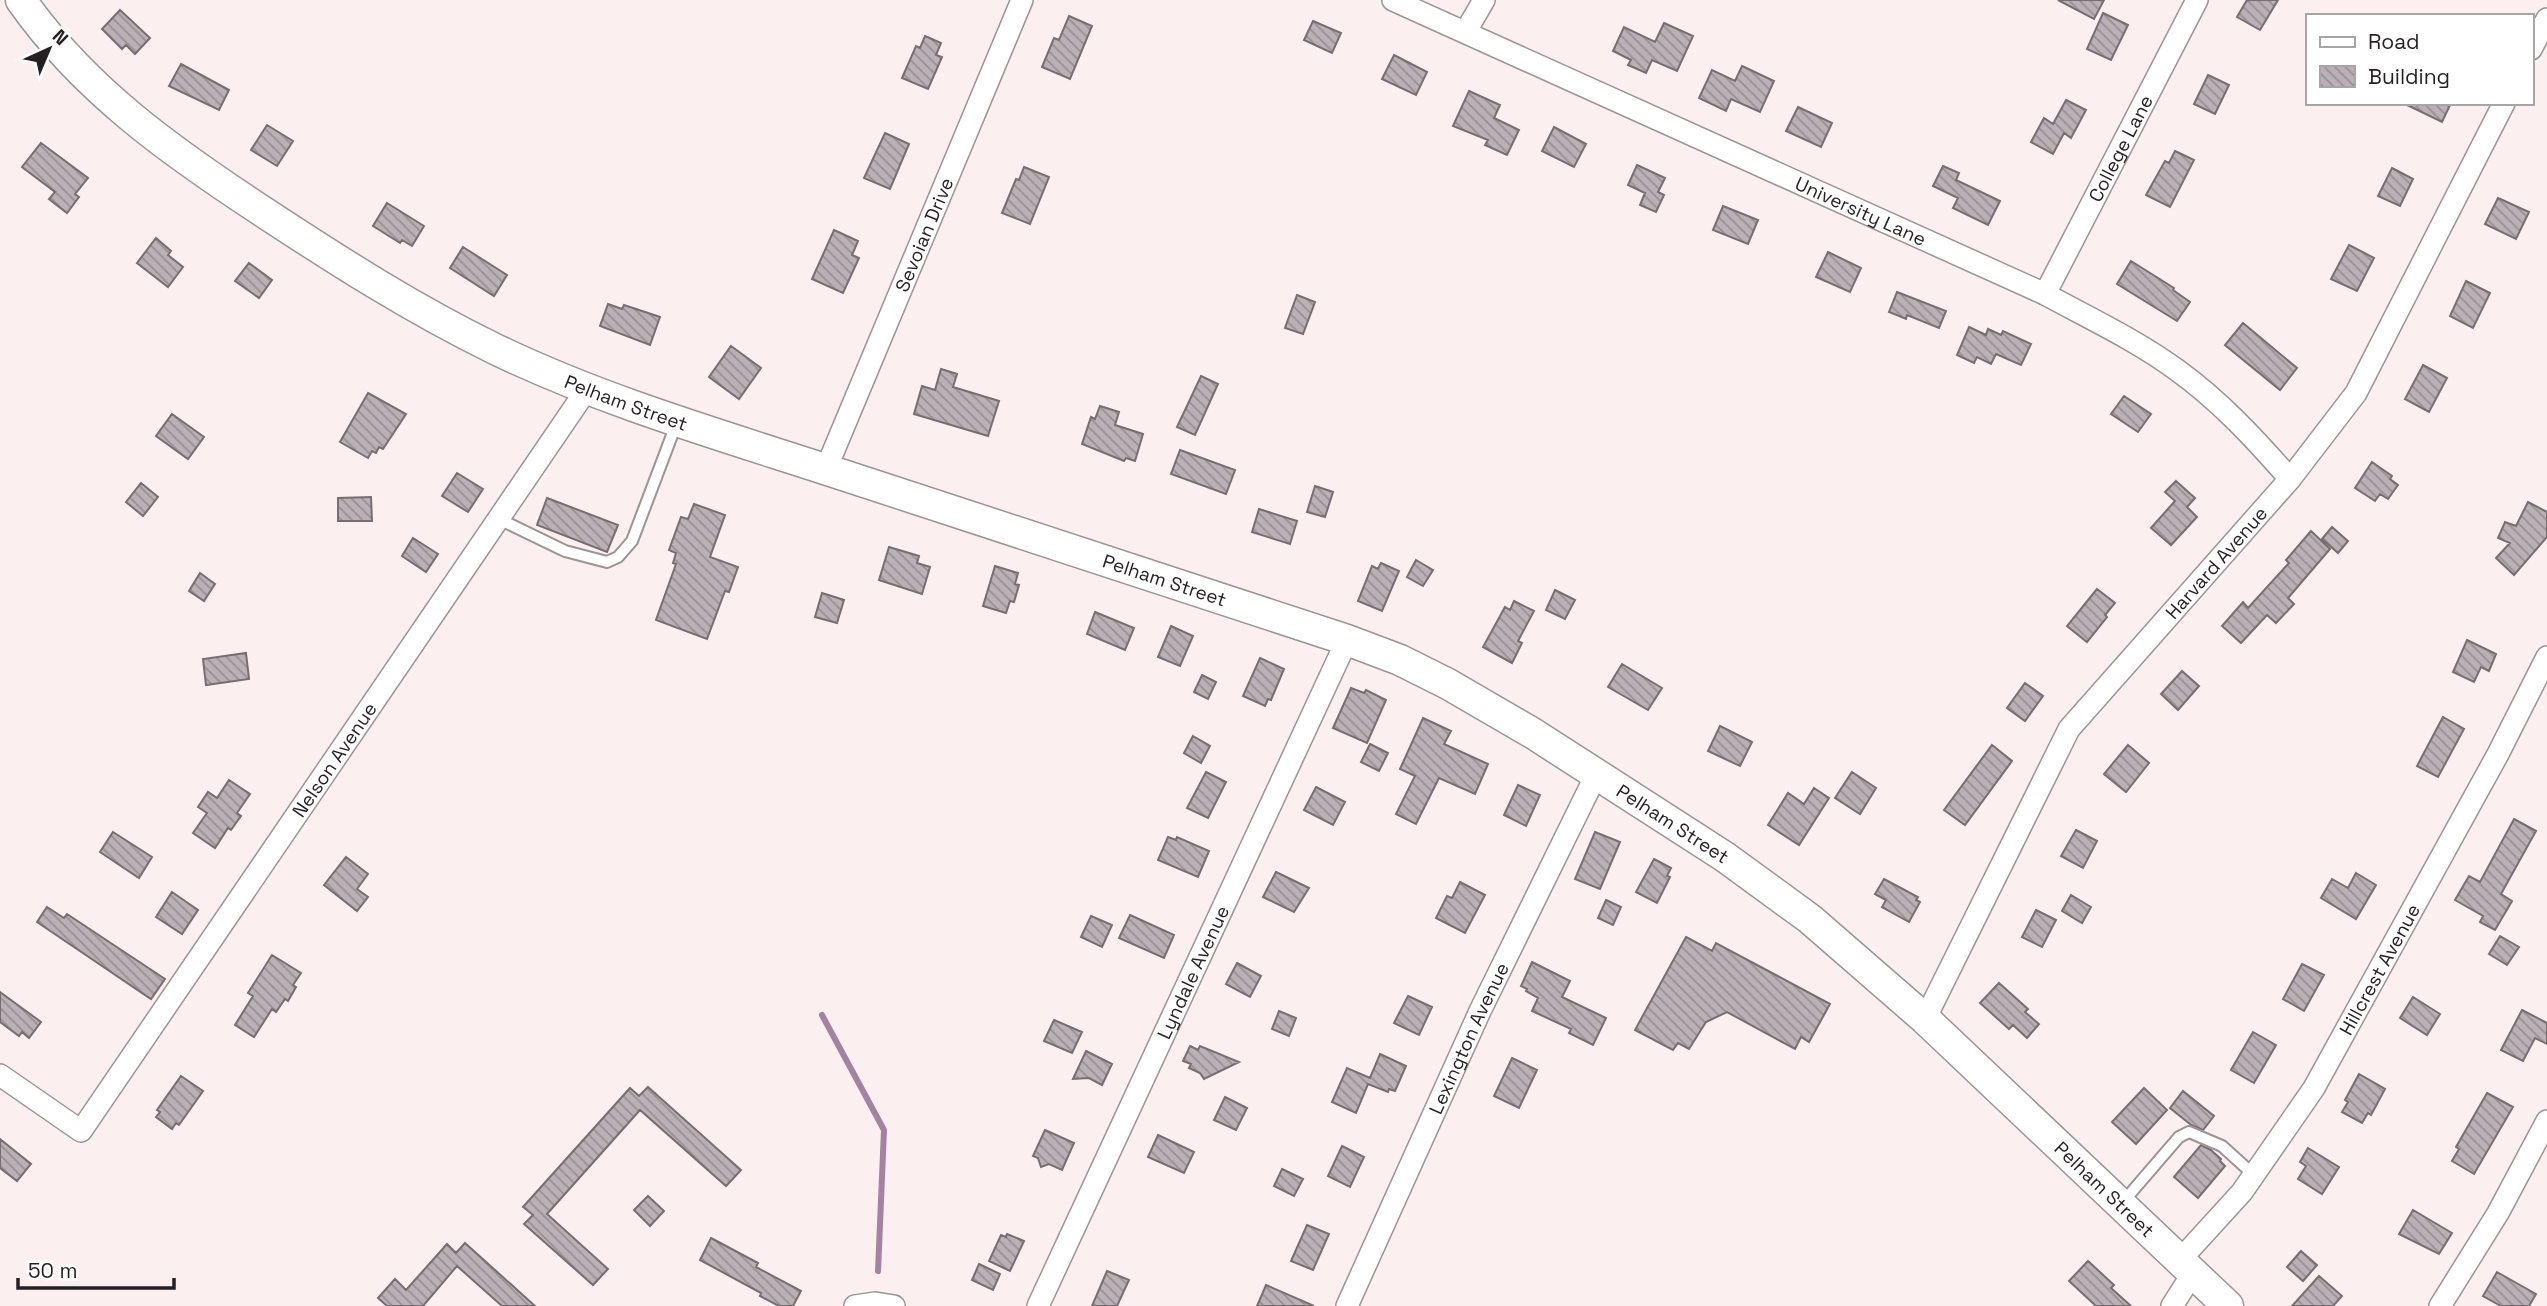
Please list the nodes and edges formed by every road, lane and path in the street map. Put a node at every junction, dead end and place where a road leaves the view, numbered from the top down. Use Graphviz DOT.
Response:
graph roads {
  1 [pos="21,0"];
  2 [pos="1022,0"];
  3 [pos="1393,0"];
  4 [pos="1484,0"];
  5 [pos="2197,0"];
  6 [pos="2547,19"];
  7 [pos="1466,31"];
  8 [pos="2533,46"];
  9 [pos="2503,105"];
  10 [pos="2045,294"];
  11 [pos="587,389"];
  12 [pos="678,421"];
  13 [pos="826,469"];
  14 [pos="2290,479"];
  15 [pos="499,519"];
  16 [pos="1347,640"];
  17 [pos="2547,657"];
  18 [pos="1597,773"];
  19 [pos="1925,1019"];
  20 [pos="0,1075"];
  21 [pos="2547,1121"];
  22 [pos="2254,1175"];
  23 [pos="2121,1204"];
  24 [pos="2186,1266"];
  25 [pos="855,1306"];
  26 [pos="894,1306"];
  27 [pos="1038,1306"];
  28 [pos="1347,1306"];
  29 [pos="2172,1306"];
  30 [pos="2228,1306"];
  31 [pos="2440,1306"];
  1 -- 11 [label="street, Pelham Street"];
  2 -- 13 [label="street, Sevoian Drive"];
  3 -- 7 [label="street, University Lane"];
  4 -- 7 [label="street"];
  5 -- 10 [label="street, College Lane"];
  6 -- 8 [label="street"];
  7 -- 10 [label="street, University Lane"];
  9 -- 14 [label="street, Harvard Avenue"];
  10 -- 14 [label="street, University Lane"];
  11 -- 12 [label="street, Pelham Street"];
  11 -- 15 [label="street, Nelson Avenue"];
  12 -- 13 [label="street, Pelham Street"];
  12 -- 15 [label="lane"];
  13 -- 16 [label="street, Pelham Street"];
  14 -- 19 [label="street, Harvard Avenue"];
  15 -- 20 [label="street, Nelson Avenue"];
  16 -- 18 [label="street, Pelham Street"];
  16 -- 27 [label="street, Lyndale Avenue"];
  17 -- 22 [label="street, Hillcrest Avenue"];
  18 -- 19 [label="street, Pelham Street"];
  18 -- 28 [label="street, Lexington Avenue"];
  19 -- 23 [label="street, Pelham Street"];
  21 -- 31 [label="street"];
  22 -- 23 [label="lane"];
  22 -- 24 [label="street, Hillcrest Avenue"];
  23 -- 24 [label="street, Pelham Street"];
  24 -- 29 [label="street, Hillcrest Avenue"];
  24 -- 30 [label="street, Pelham Street"];
  25 -- 26 [label="street"];
}
